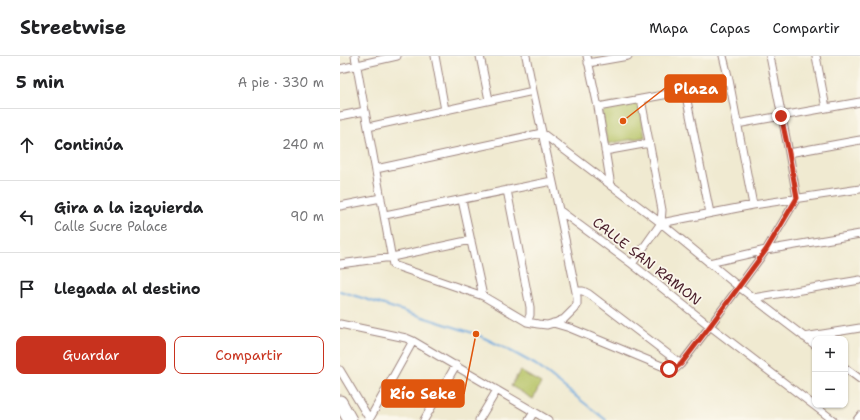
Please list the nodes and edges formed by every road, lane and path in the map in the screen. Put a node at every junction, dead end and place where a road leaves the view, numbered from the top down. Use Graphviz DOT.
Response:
graph roads {
  1 [pos="355,56"];
  2 [pos="397,56"];
  3 [pos="435,56"];
  4 [pos="480,56"];
  5 [pos="526,56"];
  6 [pos="628,56"];
  7 [pos="723,56"];
  8 [pos="770,56"];
  9 [pos="816,56"];
  10 [pos="588,60"];
  11 [pos="357,66"];
  12 [pos="340,69"];
  13 [pos="729,80"];
  14 [pos="533,91"];
  15 [pos="685,91"];
  16 [pos="641,99"];
  17 [pos="489,100"];
  18 [pos="860,102"];
  19 [pos="598,107"];
  20 [pos="826,108"];
  21 [pos="445,110"];
  22 [pos="365,111"];
  23 [pos="340,116"];
  24 [pos="781,116"];
  25 [pos="737,124"];
  26 [pos="368,127"];
  27 [pos="542,133"];
  28 [pos="860,140"];
  29 [pos="649,144"];
  30 [pos="605,151"];
  31 [pos="789,153"];
  32 [pos="376,169"];
  33 [pos="552,181"];
  34 [pos="610,186"];
  35 [pos="507,190"];
  36 [pos="860,190"];
  37 [pos="381,198"];
  38 [pos="797,198"];
  39 [pos="462,200"];
  40 [pos="753,205"];
  41 [pos="340,206"];
  42 [pos="559,210"];
  43 [pos="710,213"];
  44 [pos="384,215"];
  45 [pos="660,223"];
  46 [pos="860,234"];
  47 [pos="471,240"];
  48 [pos="766,250"];
  49 [pos="392,257"];
  50 [pos="709,263"];
  51 [pos="340,264"];
  52 [pos="632,264"];
  53 [pos="860,280"];
  54 [pos="739,287"];
  55 [pos="576,291"];
  56 [pos="483,296"];
  57 [pos="753,298"];
  58 [pos="527,322"];
  59 [pos="553,323"];
  60 [pos="340,324"];
  61 [pos="710,326"];
  62 [pos="860,328"];
  63 [pos="804,337"];
  64 [pos="413,341"];
  65 [pos="812,343"];
  66 [pos="681,364"];
  67 [pos="456,366"];
  68 [pos="340,370"];
  69 [pos="857,373"];
  70 [pos="860,379"];
  71 [pos="497,390"];
  72 [pos="340,402"];
  73 [pos="534,412"];
  74 [pos="860,416"];
  75 [pos="350,420"];
  76 [pos="370,420"];
  77 [pos="424,420"];
  78 [pos="479,420"];
  79 [pos="529,420"];
  80 [pos="548,420"];
  81 [pos="833,420"];
  82 [pos="857,420"];
  1 -- 11 [label="street"];
  2 -- 11 [label="street"];
  3 -- 21 [label="street"];
  4 -- 17 [label="street"];
  5 -- 14 [label="street"];
  6 -- 10 [label="street"];
  7 -- 13 [label="street"];
  8 -- 24 [label="street"];
  9 -- 20 [label="street"];
  10 -- 19 [label="street"];
  11 -- 12 [label="street"];
  11 -- 22 [label="street"];
  13 -- 15 [label="street"];
  13 -- 25 [label="street"];
  14 -- 17 [label="street"];
  14 -- 27 [label="street"];
  15 -- 16 [label="street"];
  15 -- 43 [label="street"];
  16 -- 19 [label="street"];
  16 -- 29 [label="street"];
  17 -- 21 [label="street"];
  18 -- 20 [label="street"];
  19 -- 30 [label="street"];
  20 -- 24 [label="street"];
  21 -- 26 [label="street"];
  22 -- 23 [label="street"];
  22 -- 26 [label="street"];
  24 -- 25 [label="street"];
  24 -- 31 [label="street"];
  25 -- 40 [label="street"];
  26 -- 32 [label="street"];
  27 -- 32 [label="street"];
  27 -- 33 [label="street"];
  27 -- 34 [label="street"];
  28 -- 31 [label="street"];
  29 -- 30 [label="street"];
  29 -- 45 [label="street"];
  30 -- 34 [label="street"];
  31 -- 38 [label="street"];
  32 -- 37 [label="street"];
  33 -- 35 [label="street"];
  33 -- 42 [label="street"];
  34 -- 45 [label="street"];
  35 -- 39 [label="street"];
  35 -- 58 [label="street"];
  36 -- 38 [label="street"];
  37 -- 41 [label="street"];
  37 -- 44 [label="street"];
  38 -- 40 [label="street"];
  38 -- 48 [label="street"];
  39 -- 44 [label="street"];
  39 -- 47 [label="street"];
  40 -- 43 [label="street"];
  42 -- 52 [label="street, CALLE SAN RAMON"];
  42 -- 55 [label="street"];
  43 -- 45 [label="street"];
  44 -- 49 [label="street"];
  45 -- 50 [label="street"];
  45 -- 52 [label="street"];
  46 -- 48 [label="street"];
  47 -- 49 [label="street"];
  47 -- 56 [label="street"];
  48 -- 50 [label="street"];
  48 -- 54 [label="street"];
  49 -- 51 [label="street"];
  49 -- 56 [label="street"];
  50 -- 54 [label="street"];
  52 -- 61 [label="street, CALLE SAN RAMON"];
  53 -- 57 [label="street"];
  54 -- 57 [label="street"];
  54 -- 61 [label="street"];
  55 -- 59 [label="street"];
  55 -- 66 [label="street"];
  56 -- 58 [label="street"];
  57 -- 63 [label="street"];
  58 -- 59 [label="street"];
  59 -- 66 [label="street"];
  60 -- 64 [label="street"];
  61 -- 66 [label="street"];
  61 -- 81 [label="street, CALLE SAN RAMON"];
  62 -- 63 [label="street"];
  63 -- 65 [label="street"];
  64 -- 67 [label="street"];
  64 -- 76 [label="street"];
  67 -- 71 [label="street"];
  67 -- 77 [label="street"];
  68 -- 76 [label="street"];
  69 -- 70 [label="street"];
  71 -- 73 [label="street"];
  71 -- 78 [label="street"];
  72 -- 75 [label="highway"];
  73 -- 79 [label="street"];
  73 -- 80 [label="street"];
  74 -- 82 [label="street"];
}
